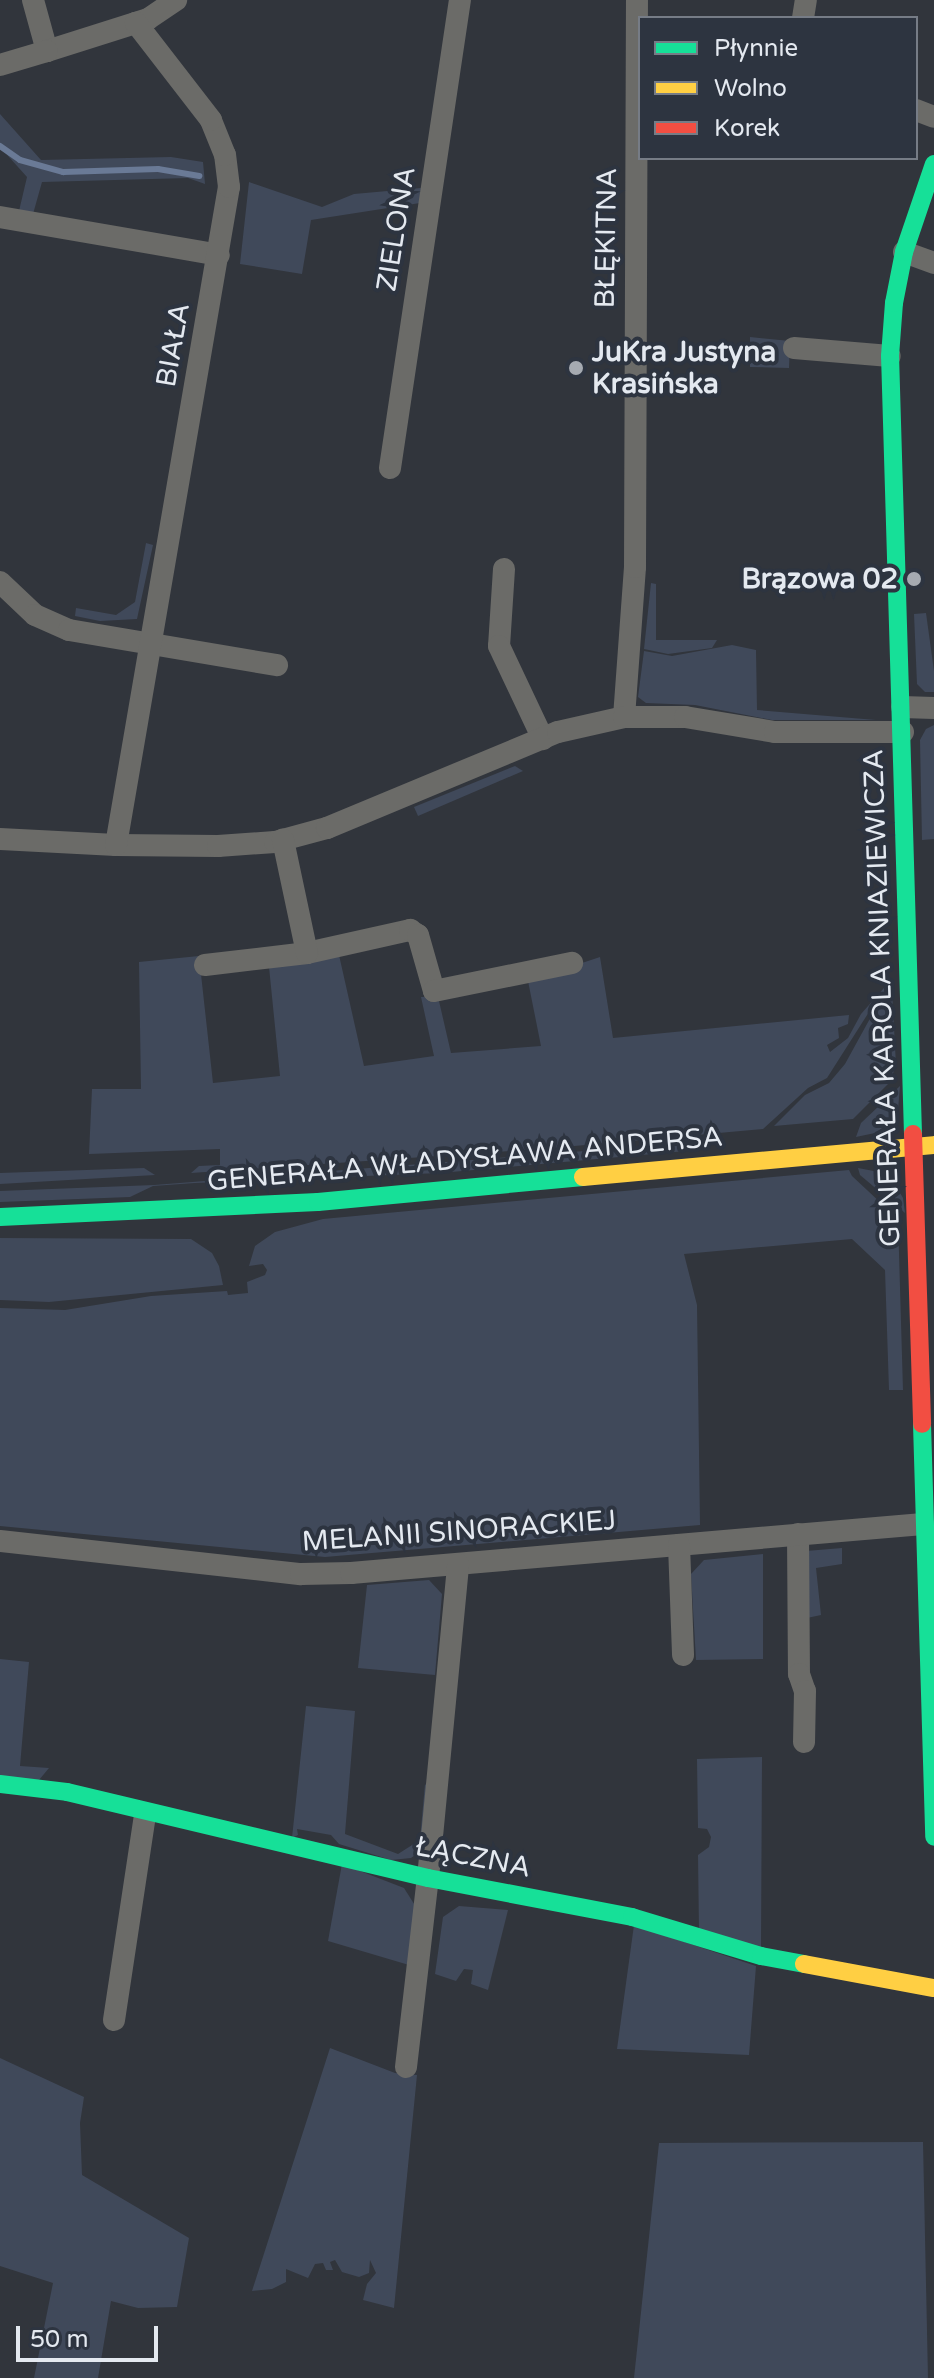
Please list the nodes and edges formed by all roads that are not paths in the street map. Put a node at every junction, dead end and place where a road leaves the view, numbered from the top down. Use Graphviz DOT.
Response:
graph roads {
  1 [pos="33,0"];
  2 [pos="176,0"];
  3 [pos="460,0"];
  4 [pos="637,0"];
  5 [pos="136,23"];
  6 [pos="638,43"];
  7 [pos="47,51"];
  8 [pos="0,65"];
  9 [pos="638,160"];
  10 [pos="934,164"];
  11 [pos="0,217"];
  12 [pos="904,252"];
  13 [pos="219,255"];
  14 [pos="934,263"];
  15 [pos="794,348"];
  16 [pos="890,356"];
  17 [pos="390,468"];
  18 [pos="504,569"];
  19 [pos="0,582"];
  20 [pos="151,641"];
  21 [pos="277,665"];
  22 [pos="902,707"];
  23 [pos="934,708"];
  24 [pos="624,717"];
  25 [pos="903,732"];
  26 [pos="543,739"];
  27 [pos="0,839"];
  28 [pos="283,840"];
  29 [pos="116,845"];
  30 [pos="307,953"];
  31 [pos="572,963"];
  32 [pos="205,965"];
  33 [pos="925,1146"];
  34 [pos="0,1217"];
  35 [pos="923,1524"];
  36 [pos="798,1534"];
  37 [pos="0,1541"];
  38 [pos="679,1545"];
  39 [pos="458,1564"];
  40 [pos="929,1569"];
  41 [pos="683,1655"];
  42 [pos="804,1742"];
  43 [pos="0,1784"];
  44 [pos="145,1814"];
  45 [pos="934,1837"];
  46 [pos="428,1878"];
  47 [pos="934,1988"];
  48 [pos="114,2020"];
  49 [pos="406,2067"];
  1 -- 7 [label="street"];
  2 -- 5 [label="street"];
  3 -- 17 [label="street, ZIELONA"];
  4 -- 6 [label="street, BŁĘKITNA"];
  5 -- 7 [label="street"];
  5 -- 13 [label="street, BIAŁA"];
  7 -- 8 [label="street"];
  9 -- 24 [label="street, BŁĘKITNA"];
  10 -- 12 [label="street, GENERAŁA KAROLA KNIAZIEWICZA"];
  11 -- 13 [label="street"];
  12 -- 14 [label="street"];
  12 -- 16 [label="street, GENERAŁA KAROLA KNIAZIEWICZA"];
  13 -- 20 [label="street, BIAŁA"];
  15 -- 16 [label="street"];
  16 -- 22 [label="street, GENERAŁA KAROLA KNIAZIEWICZA"];
  18 -- 26 [label="street"];
  19 -- 20 [label="street"];
  20 -- 21 [label="street"];
  20 -- 29 [label="street, BIAŁA"];
  22 -- 23 [label="street"];
  22 -- 25 [label="street, GENERAŁA KAROLA KNIAZIEWICZA"];
  24 -- 25 [label="street"];
  24 -- 26 [label="street"];
  25 -- 33 [label="street, GENERAŁA KAROLA KNIAZIEWICZA"];
  26 -- 28 [label="street"];
  27 -- 29 [label="street"];
  28 -- 29 [label="street"];
  28 -- 30 [label="street"];
  30 -- 31 [label="street"];
  30 -- 32 [label="street"];
  33 -- 34 [label="street, GENERAŁA WŁADYSŁAWA ANDERSA"];
  33 -- 35 [label="street, GENERAŁA KAROLA KNIAZIEWICZA"];
  35 -- 36 [label="street, MELANII SINORACKIEJ"];
  35 -- 40 [label="street, GENERAŁA KAROLA KNIAZIEWICZA"];
  36 -- 38 [label="street, MELANII SINORACKIEJ"];
  36 -- 42 [label="street"];
  37 -- 39 [label="street, MELANII SINORACKIEJ"];
  38 -- 39 [label="street, MELANII SINORACKIEJ"];
  38 -- 41 [label="street"];
  39 -- 46 [label="street"];
  40 -- 45 [label="street, GENERAŁA KAROLA KNIAZIEWICZA"];
  43 -- 44 [label="street, ŁĄCZNA"];
  44 -- 46 [label="street, ŁĄCZNA"];
  44 -- 48 [label="street"];
  46 -- 47 [label="street, ŁĄCZNA"];
  46 -- 49 [label="street"];
}
